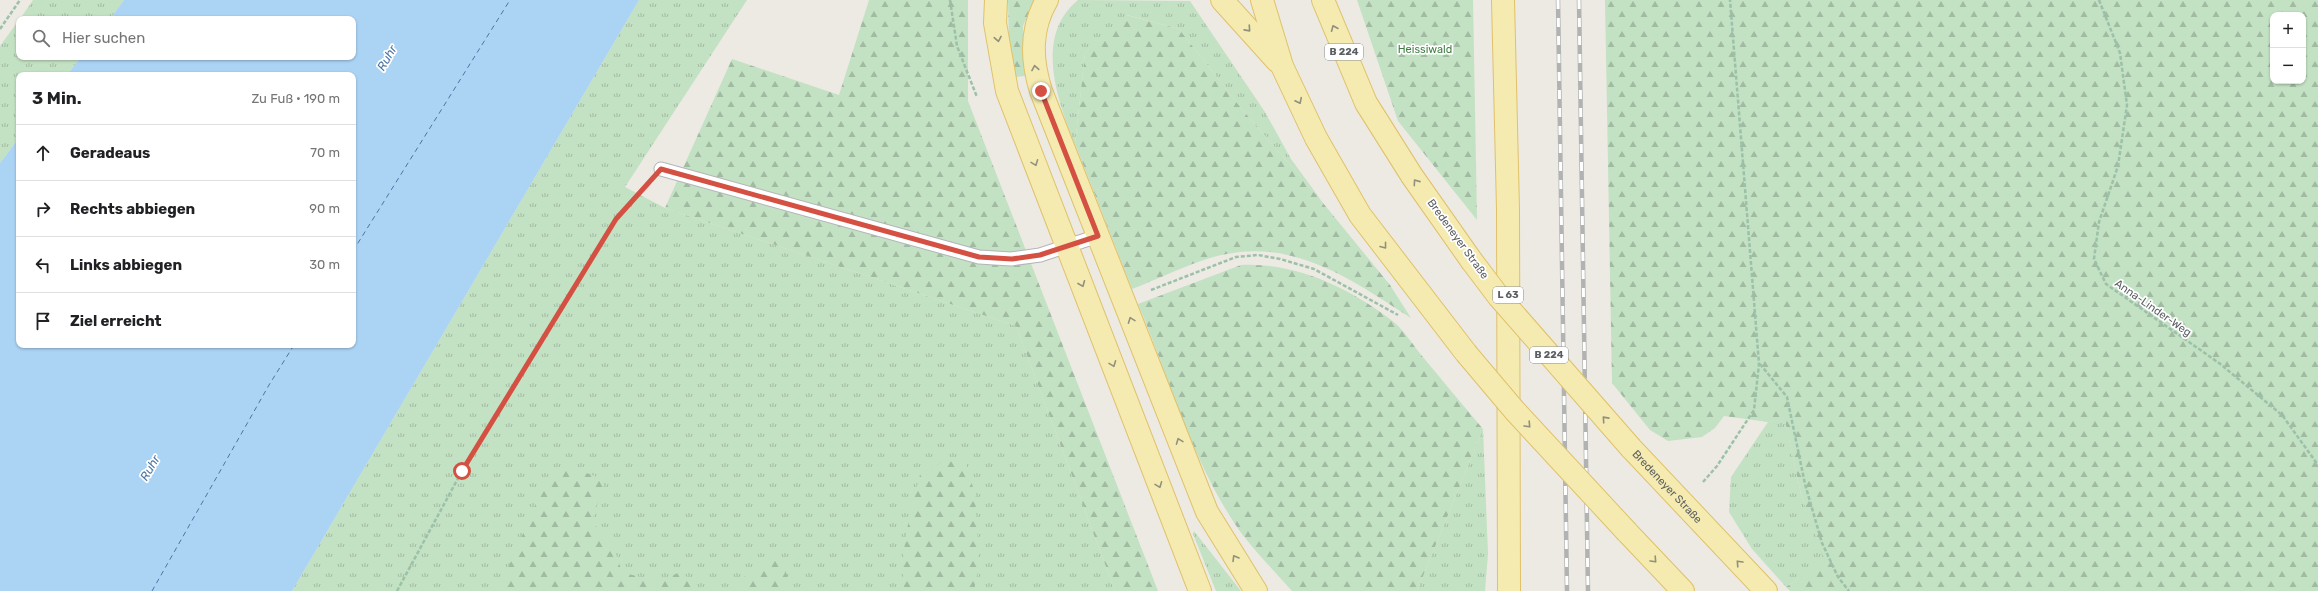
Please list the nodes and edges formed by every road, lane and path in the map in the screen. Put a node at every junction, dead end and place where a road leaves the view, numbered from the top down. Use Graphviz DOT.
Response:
graph roads {
  1 [pos="20,0"];
  2 [pos="996,0"];
  3 [pos="1047,0"];
  4 [pos="1222,0"];
  5 [pos="1262,0"];
  6 [pos="1323,0"];
  7 [pos="1503,0"];
  8 [pos="1730,0"];
  9 [pos="2099,0"];
  10 [pos="0,29"];
  11 [pos="1282,66"];
  12 [pos="661,169"];
  13 [pos="1098,236"];
  14 [pos="1066,247"];
  15 [pos="1144,293"];
  16 [pos="1399,315"];
  17 [pos="1759,364"];
  18 [pos="2318,465"];
  19 [pos="1684,503"];
  20 [pos="397,591"];
  21 [pos="1200,591"];
  22 [pos="1256,591"];
  23 [pos="1509,591"];
  24 [pos="1683,591"];
  25 [pos="1766,591"];
  26 [pos="1849,591"];
  1 -- 10 [label="path"];
  2 -- 14 [label="main road, one-way"];
  13 -- 3 [label="main road, one-way"];
  4 -- 11 [label="main road, one-way"];
  5 -- 11 [label="main road"];
  19 -- 6 [label="main road, Bredeneyer Straße / B 224, one-way, bridge"];
  7 -- 23 [label="main road, L 63"];
  8 -- 17 [label="path"];
  9 -- 18 [label="path, Anna-Linder-Weg"];
  11 -- 24 [label="main road, one-way, bridge"];
  12 -- 14 [label="lane"];
  12 -- 20 [label="path"];
  13 -- 14 [label="lane"];
  22 -- 13 [label="main road, one-way"];
  14 -- 21 [label="main road, one-way"];
  15 -- 16 [label="path"];
  17 -- 19 [label="path"];
  17 -- 26 [label="path"];
  25 -- 19 [label="main road, Bredeneyer Straße / B 224, one-way"];
}
